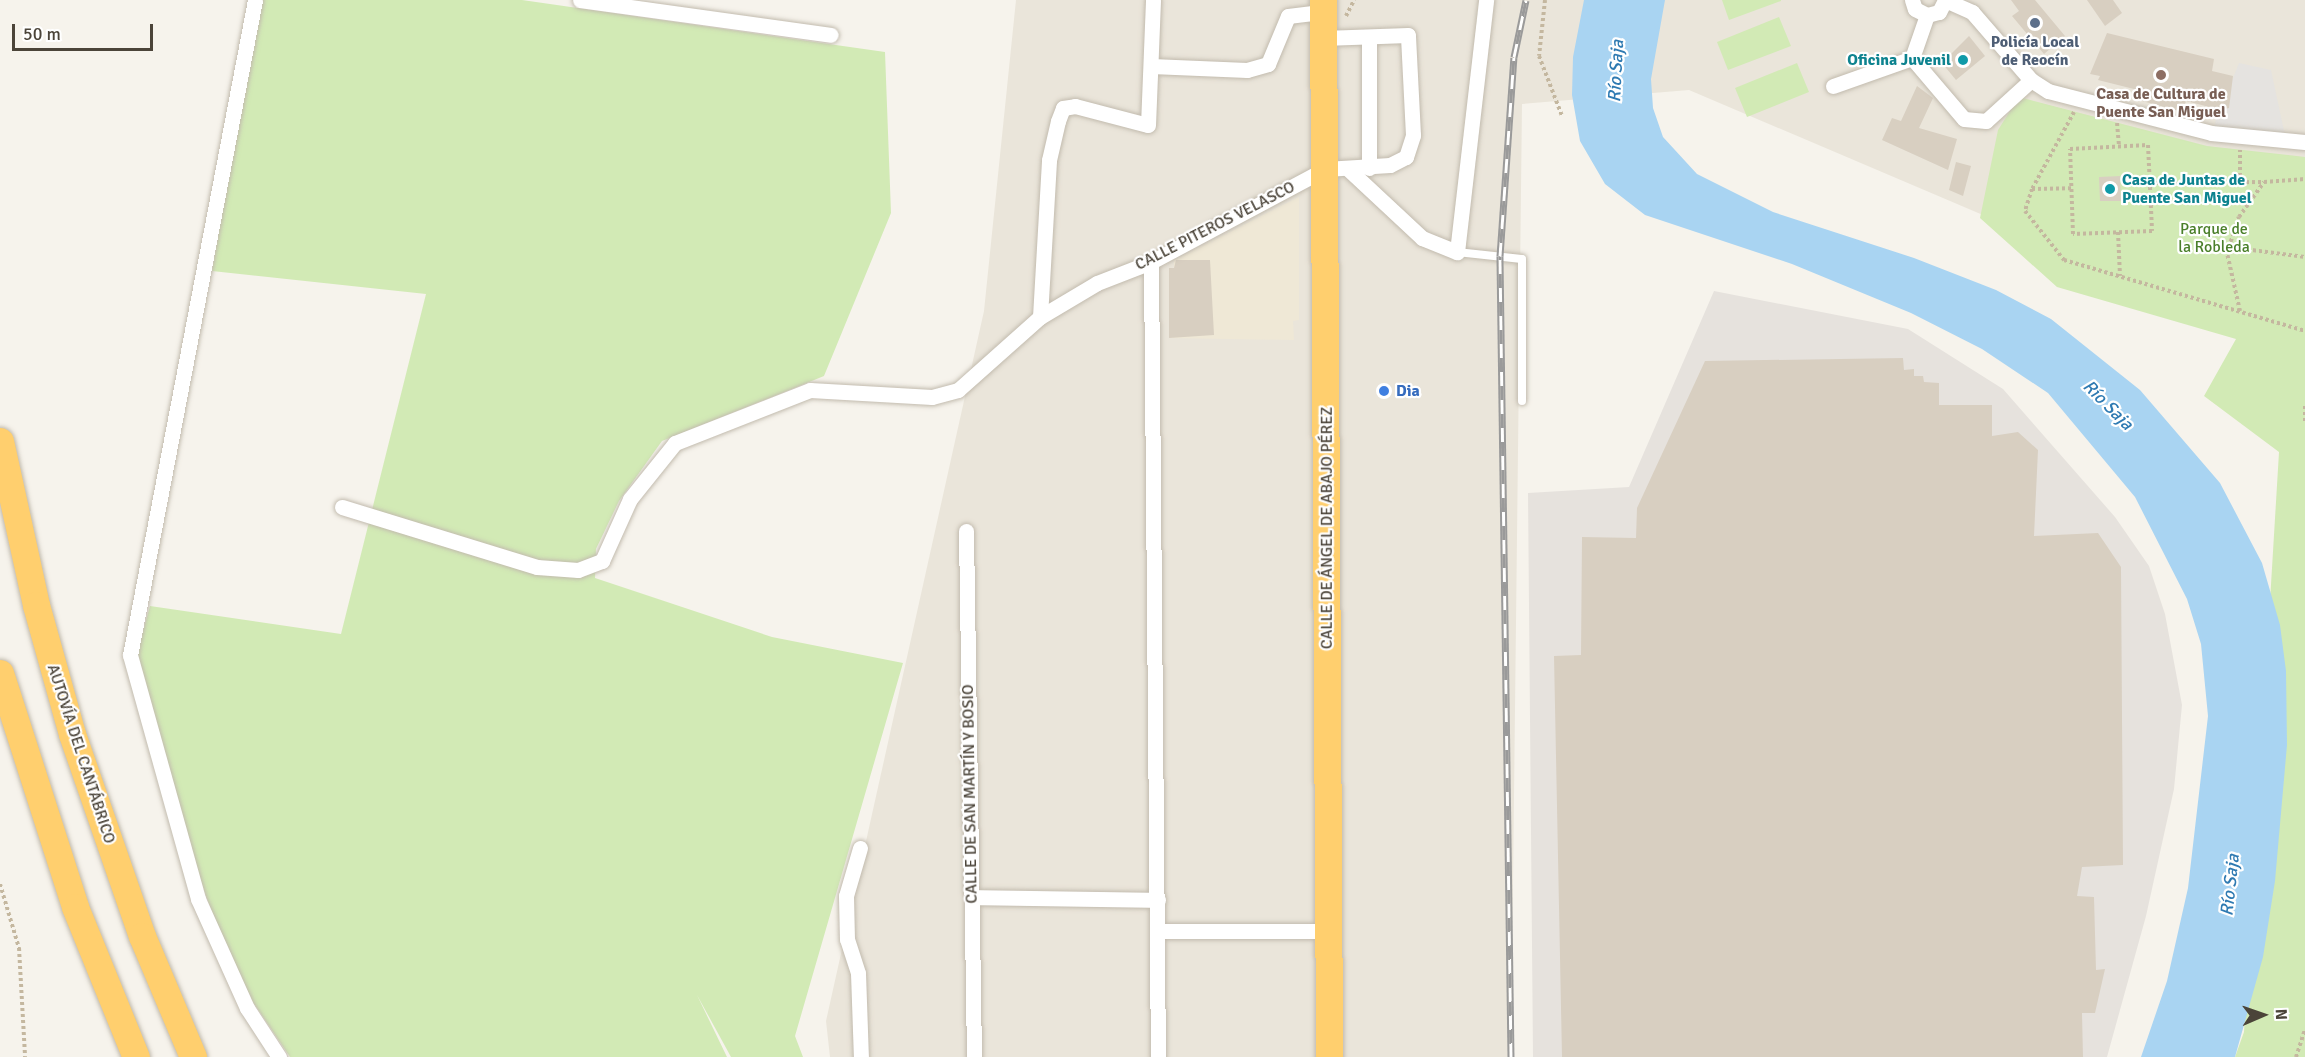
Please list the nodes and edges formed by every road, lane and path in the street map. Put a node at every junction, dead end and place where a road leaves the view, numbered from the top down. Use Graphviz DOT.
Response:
graph roads {
  1 [pos="255,0"];
  2 [pos="580,0"];
  3 [pos="1154,0"];
  4 [pos="1486,0"];
  5 [pos="1545,0"];
  6 [pos="1912,0"];
  7 [pos="1945,0"];
  8 [pos="1927,15"];
  9 [pos="1323,17"];
  10 [pos="831,35"];
  11 [pos="1369,37"];
  12 [pos="1912,58"];
  13 [pos="1151,66"];
  14 [pos="2031,81"];
  15 [pos="1833,86"];
  16 [pos="2080,101"];
  17 [pos="2117,111"];
  18 [pos="1562,116"];
  19 [pos="2241,136"];
  20 [pos="2305,142"];
  21 [pos="2119,147"];
  22 [pos="1369,168"];
  23 [pos="1336,169"];
  24 [pos="2305,179"];
  25 [pos="2240,182"];
  26 [pos="2264,182"];
  27 [pos="2150,183"];
  28 [pos="2071,188"];
  29 [pos="2032,189"];
  30 [pos="2118,232"];
  31 [pos="2229,247"];
  32 [pos="1457,252"];
  33 [pos="2305,257"];
  34 [pos="1151,262"];
  35 [pos="2120,276"];
  36 [pos="2240,312"];
  37 [pos="1041,317"];
  38 [pos="2305,331"];
  39 [pos="1522,401"];
  40 [pos="2305,406"];
  41 [pos="2305,421"];
  42 [pos="0,441"];
  43 [pos="342,507"];
  44 [pos="966,531"];
  45 [pos="0,673"];
  46 [pos="860,848"];
  47 [pos="0,884"];
  48 [pos="972,897"];
  49 [pos="1158,900"];
  50 [pos="1158,931"];
  51 [pos="1328,931"];
  52 [pos="2305,1030"];
  53 [pos="24,1057"];
  54 [pos="136,1057"];
  55 [pos="193,1057"];
  56 [pos="279,1057"];
  57 [pos="861,1057"];
  58 [pos="974,1057"];
  59 [pos="1158,1057"];
  60 [pos="1329,1057"];
  61 [pos="2296,1057"];
  1 -- 56 [label="street"];
  2 -- 10 [label="street"];
  3 -- 13 [label="street"];
  4 -- 32 [label="street"];
  5 -- 18 [label="path"];
  6 -- 8 [label="street"];
  7 -- 8 [label="street"];
  7 -- 14 [label="street"];
  8 -- 12 [label="street"];
  9 -- 11 [label="street"];
  9 -- 13 [label="street"];
  9 -- 23 [label="highway, CALLE DE ÁNGEL DE ABAJO PÉREZ"];
  11 -- 22 [label="street"];
  11 -- 22 [label="street"];
  12 -- 14 [label="street"];
  12 -- 15 [label="street"];
  13 -- 37 [label="street"];
  14 -- 16 [label="street"];
  16 -- 17 [label="street"];
  16 -- 29 [label="path"];
  17 -- 19 [label="street"];
  17 -- 21 [label="path"];
  19 -- 20 [label="street"];
  19 -- 25 [label="path"];
  21 -- 27 [label="path"];
  21 -- 28 [label="path"];
  22 -- 23 [label="street"];
  23 -- 32 [label="street"];
  23 -- 34 [label="street, CALLE PITEROS VELASCO"];
  23 -- 51 [label="highway, CALLE DE ÁNGEL DE ABAJO PÉREZ"];
  24 -- 26 [label="path"];
  25 -- 26 [label="path"];
  25 -- 27 [label="path"];
  26 -- 31 [label="path"];
  27 -- 30 [label="path"];
  28 -- 29 [label="path"];
  28 -- 30 [label="path"];
  29 -- 35 [label="path"];
  30 -- 35 [label="path"];
  31 -- 33 [label="path"];
  31 -- 36 [label="path"];
  32 -- 39 [label="lane"];
  34 -- 37 [label="street, CALLE PITEROS VELASCO"];
  34 -- 49 [label="street"];
  35 -- 36 [label="path"];
  36 -- 38 [label="path"];
  37 -- 43 [label="street, CALLE PITEROS VELASCO"];
  40 -- 41 [label="path"];
  42 -- 55 [label="highway, AUTOVÍA DEL CANTÁBRICO"];
  44 -- 48 [label="street, CALLE DE SAN MARTÍN Y BOSIO"];
  45 -- 54 [label="highway"];
  46 -- 57 [label="street"];
  47 -- 53 [label="path"];
  48 -- 49 [label="street"];
  48 -- 58 [label="street, CALLE DE SAN MARTÍN Y BOSIO"];
  49 -- 50 [label="street"];
  50 -- 51 [label="street"];
  50 -- 59 [label="street"];
  51 -- 60 [label="highway, CALLE DE ÁNGEL DE ABAJO PÉREZ"];
  52 -- 61 [label="path"];
}
